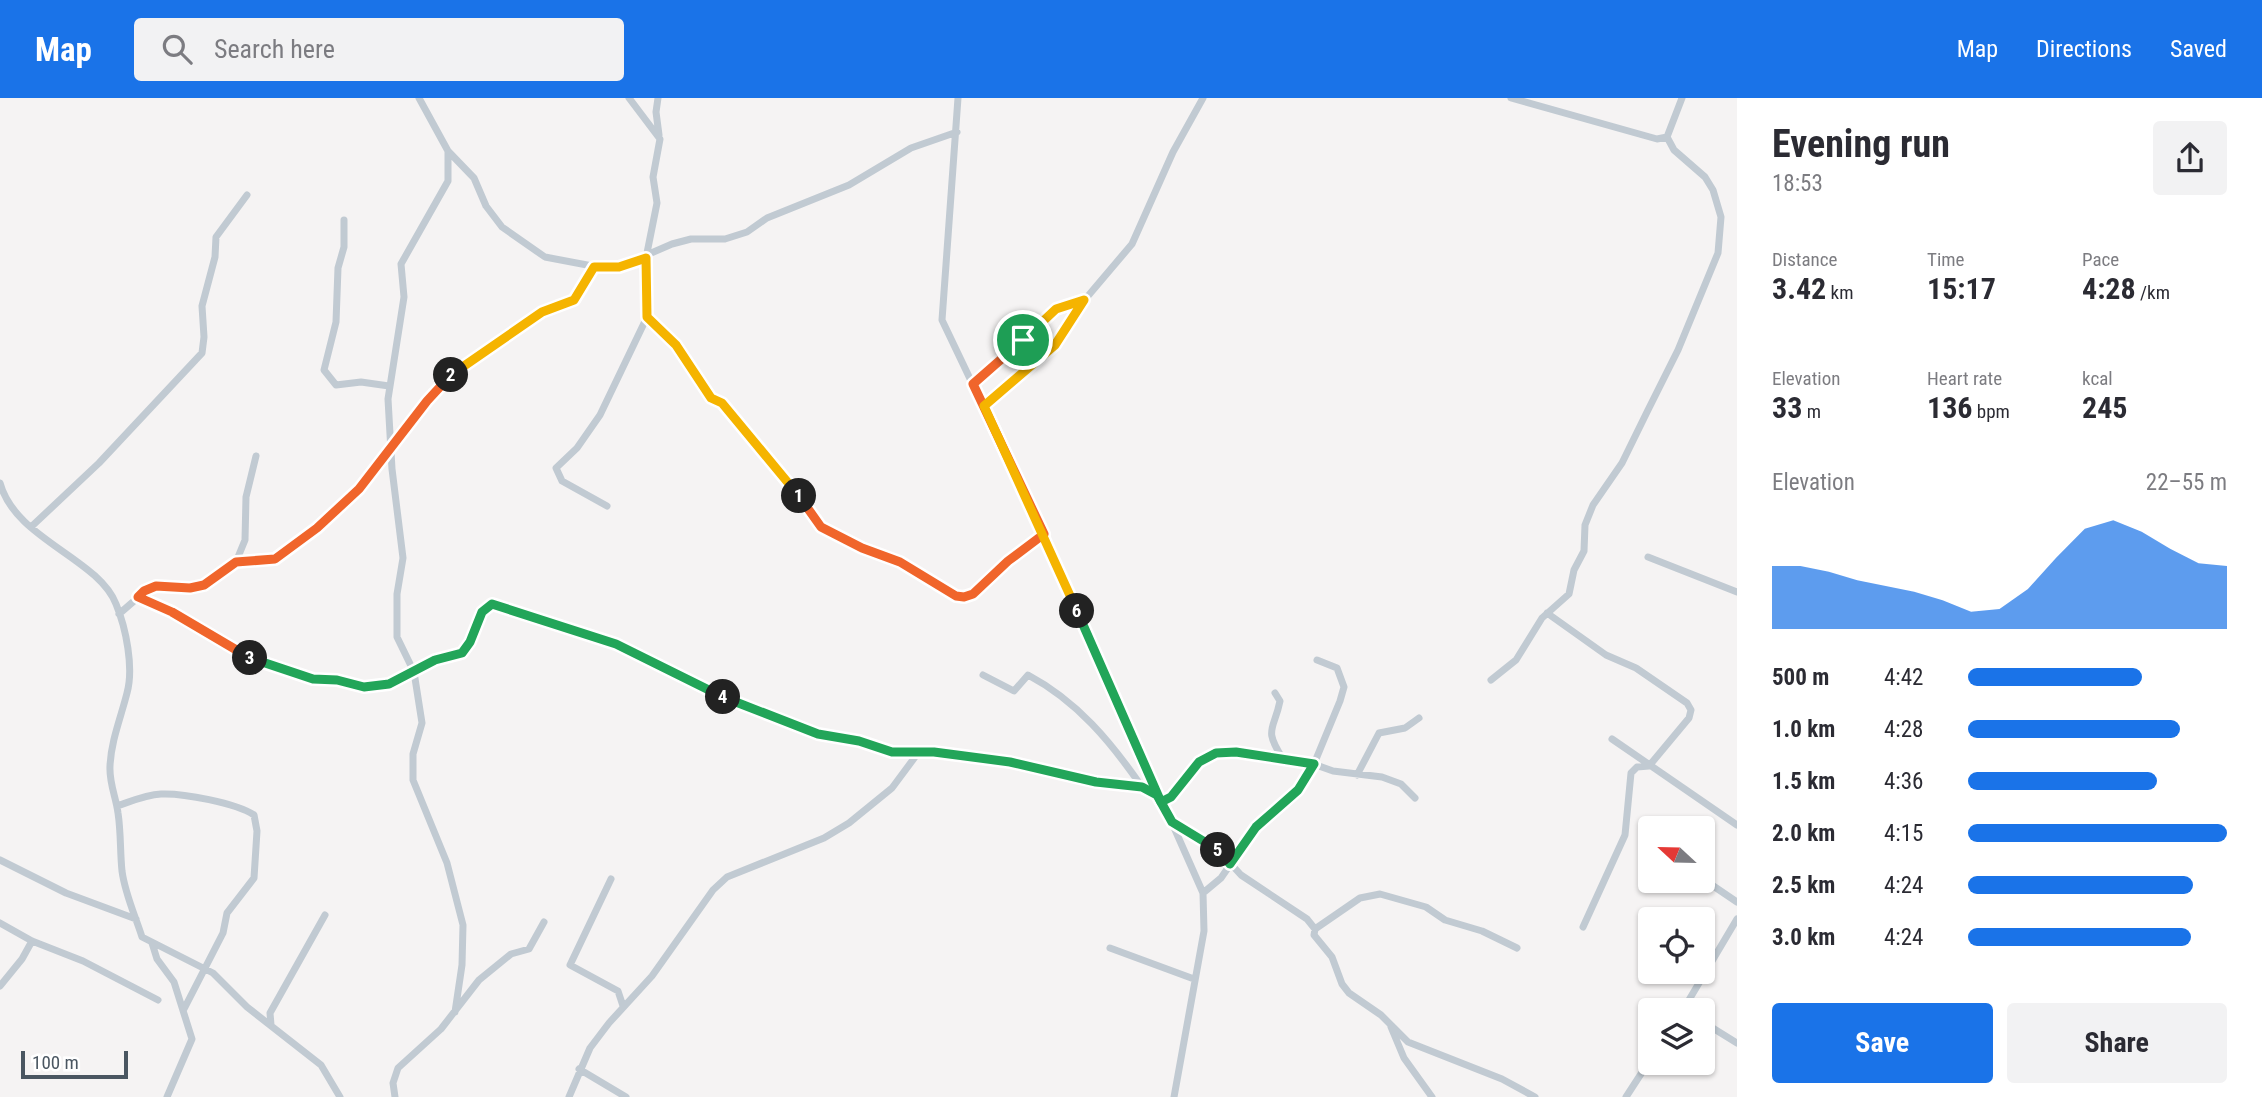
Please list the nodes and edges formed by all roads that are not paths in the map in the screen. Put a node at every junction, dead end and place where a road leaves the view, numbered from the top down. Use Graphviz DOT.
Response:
graph roads {
  1 [pos="419,98"];
  2 [pos="629,98"];
  3 [pos="658,98"];
  4 [pos="958,98"];
  5 [pos="1203,98"];
  6 [pos="1511,98"];
  7 [pos="1682,98"];
  8 [pos="957,132"];
  9 [pos="1667,137"];
  10 [pos="660,139"];
  11 [pos="448,151"];
  12 [pos="247,195"];
  13 [pos="344,220"];
  14 [pos="646,258"];
  15 [pos="594,267"];
  16 [pos="1084,300"];
  17 [pos="647,317"];
  18 [pos="973,384"];
  19 [pos="389,386"];
  20 [pos="984,406"];
  21 [pos="391,449"];
  22 [pos="256,456"];
  23 [pos="0,483"];
  24 [pos="607,506"];
  25 [pos="31,527"];
  26 [pos="1044,534"];
  27 [pos="1648,557"];
  28 [pos="236,562"];
  29 [pos="1737,592"];
  30 [pos="138,597"];
  31 [pos="1547,613"];
  32 [pos="119,614"];
  33 [pos="1317,660"];
  34 [pos="414,671"];
  35 [pos="983,675"];
  36 [pos="1491,680"];
  37 [pos="1275,693"];
  38 [pos="1419,718"];
  39 [pos="1612,739"];
  40 [pos="918,753"];
  41 [pos="1283,759"];
  42 [pos="1314,764"];
  43 [pos="1649,766"];
  44 [pos="1357,775"];
  45 [pos="1142,787"];
  46 [pos="1159,798"];
  47 [pos="1415,799"];
  48 [pos="117,806"];
  49 [pos="1172,822"];
  50 [pos="1737,825"];
  51 [pos="0,860"];
  52 [pos="1230,864"];
  53 [pos="1241,875"];
  54 [pos="1221,878"];
  55 [pos="611,879"];
  56 [pos="1715,887"];
  57 [pos="1203,892"];
  58 [pos="1737,902"];
  59 [pos="324,915"];
  60 [pos="136,919"];
  61 [pos="1737,919"];
  62 [pos="544,922"];
  63 [pos="0,923"];
  64 [pos="1583,926"];
  65 [pos="1315,929"];
  66 [pos="32,941"];
  67 [pos="152,942"];
  68 [pos="1110,948"];
  69 [pos="1517,948"];
  70 [pos="206,970"];
  71 [pos="1194,979"];
  72 [pos="0,986"];
  73 [pos="1690,998"];
  74 [pos="158,1000"];
  75 [pos="623,1006"];
  76 [pos="184,1009"];
  77 [pos="455,1012"];
  78 [pos="1391,1026"];
  79 [pos="1715,1029"];
  80 [pos="275,1030"];
  81 [pos="1737,1042"];
  82 [pos="579,1069"];
  83 [pos="1640,1075"];
  84 [pos="167,1097"];
  85 [pos="340,1097"];
  86 [pos="395,1097"];
  87 [pos="569,1097"];
  88 [pos="626,1097"];
  89 [pos="1174,1097"];
  90 [pos="1432,1097"];
  91 [pos="1535,1097"];
  92 [pos="1626,1097"];
  1 -- 11 [label="street"];
  2 -- 10 [label="street"];
  3 -- 10 [label="street"];
  4 -- 8 [label="street"];
  5 -- 16 [label="street"];
  6 -- 9 [label="street"];
  7 -- 9 [label="street"];
  8 -- 14 [label="street"];
  8 -- 18 [label="street"];
  9 -- 31 [label="street"];
  10 -- 14 [label="street"];
  11 -- 15 [label="street"];
  11 -- 19 [label="street"];
  12 -- 25 [label="street"];
  13 -- 19 [label="street"];
  14 -- 15 [label="street"];
  14 -- 17 [label="street"];
  15 -- 21 [label="street"];
  16 -- 18 [label="street"];
  16 -- 20 [label="street"];
  17 -- 24 [label="street"];
  17 -- 26 [label="street"];
  18 -- 20 [label="street"];
  19 -- 21 [label="street"];
  20 -- 26 [label="street"];
  21 -- 28 [label="street"];
  21 -- 34 [label="street"];
  22 -- 28 [label="street"];
  23 -- 25 [label="street"];
  25 -- 32 [label="street"];
  26 -- 46 [label="street"];
  27 -- 29 [label="street"];
  28 -- 30 [label="street"];
  30 -- 32 [label="street"];
  30 -- 34 [label="street"];
  31 -- 36 [label="street"];
  31 -- 43 [label="street"];
  32 -- 48 [label="street"];
  33 -- 42 [label="street"];
  34 -- 40 [label="street"];
  34 -- 77 [label="street"];
  35 -- 45 [label="street"];
  37 -- 41 [label="street"];
  38 -- 44 [label="street"];
  39 -- 43 [label="street"];
  40 -- 45 [label="street"];
  40 -- 75 [label="street"];
  41 -- 42 [label="street"];
  41 -- 46 [label="street"];
  42 -- 44 [label="street"];
  42 -- 52 [label="street"];
  43 -- 50 [label="street"];
  43 -- 64 [label="street"];
  44 -- 47 [label="street"];
  45 -- 46 [label="street"];
  46 -- 49 [label="street"];
  48 -- 60 [label="street"];
  48 -- 70 [label="street"];
  49 -- 52 [label="street"];
  49 -- 57 [label="street"];
  51 -- 60 [label="street"];
  52 -- 53 [label="street"];
  52 -- 54 [label="street"];
  53 -- 54 [label="street"];
  53 -- 65 [label="street"];
  54 -- 57 [label="street"];
  55 -- 75 [label="street"];
  56 -- 58 [label="street"];
  57 -- 71 [label="street"];
  59 -- 80 [label="street"];
  60 -- 67 [label="street"];
  61 -- 73 [label="street"];
  62 -- 77 [label="street"];
  63 -- 66 [label="street"];
  65 -- 69 [label="street"];
  65 -- 78 [label="street"];
  66 -- 72 [label="street"];
  66 -- 74 [label="street"];
  67 -- 70 [label="street"];
  67 -- 76 [label="street"];
  68 -- 71 [label="street"];
  70 -- 76 [label="street"];
  70 -- 80 [label="street"];
  71 -- 89 [label="street"];
  75 -- 82 [label="street"];
  76 -- 84 [label="street"];
  77 -- 86 [label="street"];
  78 -- 90 [label="street"];
  78 -- 91 [label="street"];
  79 -- 81 [label="street"];
  80 -- 85 [label="street"];
  82 -- 87 [label="street"];
  82 -- 88 [label="street"];
  83 -- 92 [label="street"];
}
